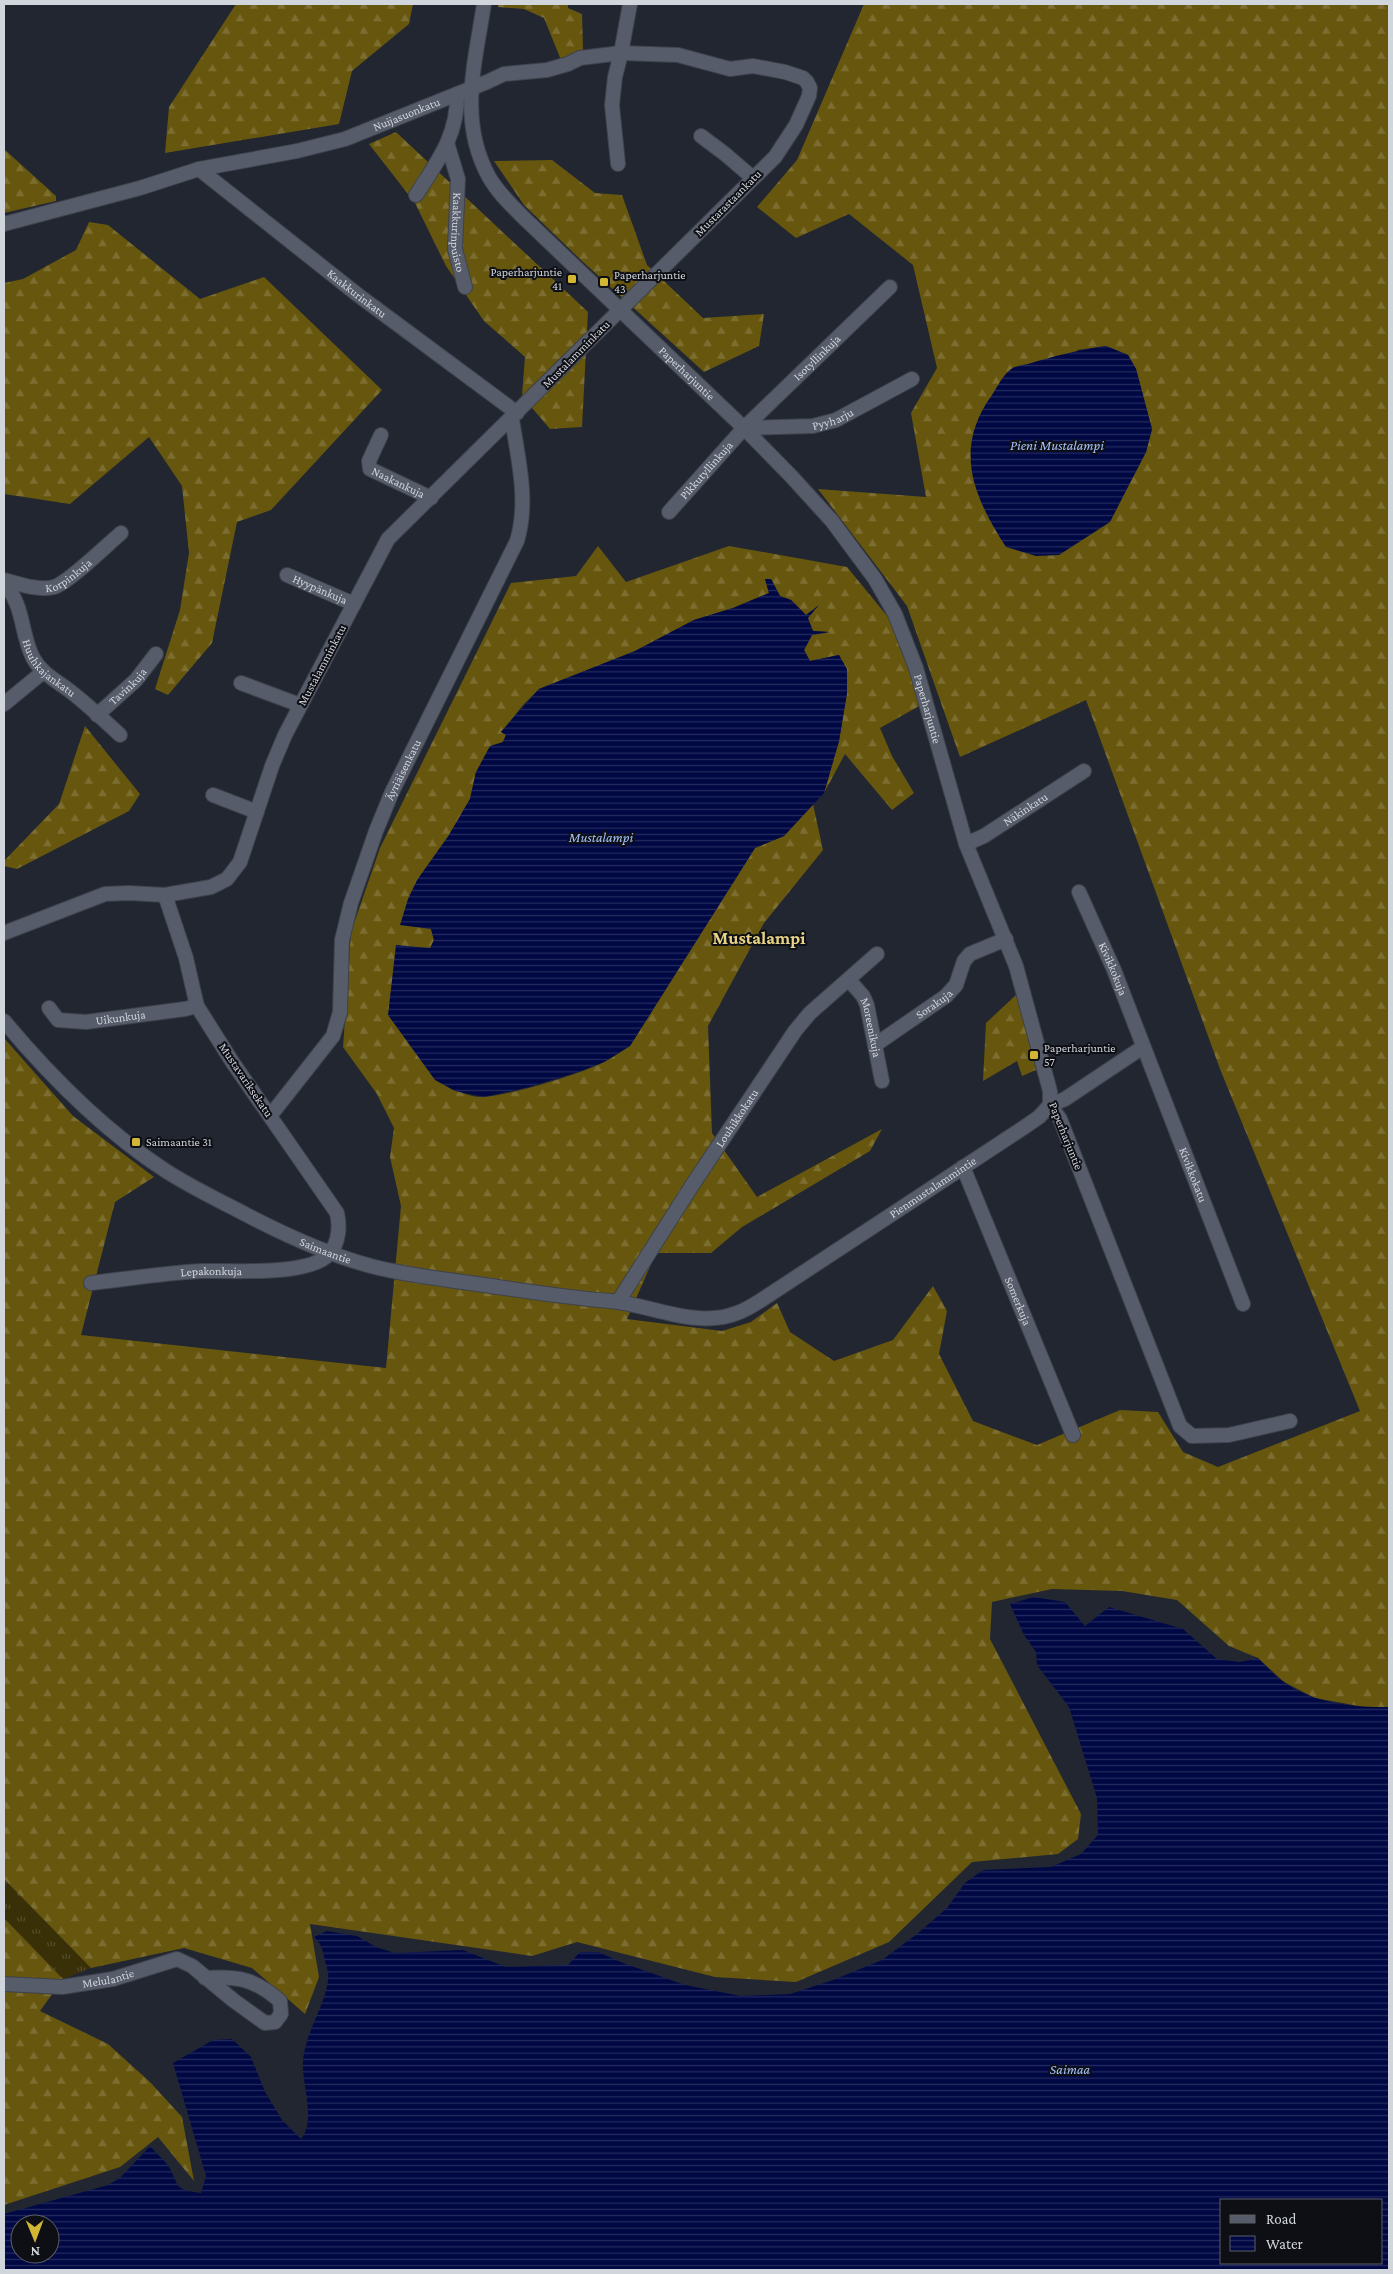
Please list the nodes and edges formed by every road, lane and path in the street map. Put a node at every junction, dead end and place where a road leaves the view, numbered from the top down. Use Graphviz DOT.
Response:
graph roads {
  1 [pos="484,4"];
  2 [pos="630,4"];
  3 [pos="621,53"];
  4 [pos="807,82"];
  5 [pos="472,88"];
  6 [pos="457,94"];
  7 [pos="701,136"];
  8 [pos="448,146"];
  9 [pos="618,164"];
  10 [pos="199,170"];
  11 [pos="753,178"];
  12 [pos="416,195"];
  13 [pos="4,224"];
  14 [pos="465,287"];
  15 [pos="890,287"];
  16 [pos="621,309"];
  17 [pos="912,379"];
  18 [pos="514,416"];
  19 [pos="744,428"];
  20 [pos="380,435"];
  21 [pos="431,498"];
  22 [pos="670,512"];
  23 [pos="122,533"];
  24 [pos="287,575"];
  25 [pos="4,582"];
  26 [pos="354,604"];
  27 [pos="156,654"];
  28 [pos="43,672"];
  29 [pos="241,683"];
  30 [pos="4,704"];
  31 [pos="300,705"];
  32 [pos="97,715"];
  33 [pos="120,735"];
  34 [pos="1084,771"];
  35 [pos="213,795"];
  36 [pos="257,812"];
  37 [pos="966,844"];
  38 [pos="1079,892"];
  39 [pos="165,895"];
  40 [pos="4,933"];
  41 [pos="1006,939"];
  42 [pos="877,954"];
  43 [pos="848,980"];
  44 [pos="197,1006"];
  45 [pos="48,1008"];
  46 [pos="4,1021"];
  47 [pos="874,1045"];
  48 [pos="1143,1047"];
  49 [pos="882,1081"];
  50 [pos="1050,1105"];
  51 [pos="270,1116"];
  52 [pos="963,1168"];
  53 [pos="330,1253"];
  54 [pos="91,1283"];
  55 [pos="618,1302"];
  56 [pos="1243,1304"];
  57 [pos="719,1318"];
  58 [pos="1290,1421"];
  59 [pos="1073,1435"];
  60 [pos="205,1978"];
  61 [pos="4,1984"];
  1 -- 5 [label="street, Paperharjuntie"];
  2 -- 3 [label="street"];
  3 -- 4 [label="street, Nuijasuonkatu"];
  3 -- 5 [label="street, Nuijasuonkatu"];
  3 -- 9 [label="street"];
  4 -- 11 [label="street, Mustarastaankatu"];
  5 -- 6 [label="street, Nuijasuonkatu"];
  5 -- 16 [label="street, Paperharjuntie"];
  6 -- 8 [label="street"];
  6 -- 10 [label="street, Nuijasuonkatu"];
  7 -- 11 [label="street"];
  8 -- 12 [label="street"];
  8 -- 14 [label="street, Kaakkurinpuisto"];
  10 -- 13 [label="street, Nuijasuonkatu"];
  10 -- 18 [label="street, Kaakkurinkatu"];
  11 -- 16 [label="street, Mustarastaankatu"];
  15 -- 19 [label="street, Isotyllinkuja"];
  16 -- 18 [label="street, Mustalamminkatu"];
  16 -- 19 [label="street, Paperharjuntie"];
  17 -- 19 [label="street, Pyyharju"];
  18 -- 21 [label="street, Mustalamminkatu"];
  18 -- 51 [label="street, Äyriäisenkatu"];
  19 -- 22 [label="street, Pikkutyllinkuja"];
  19 -- 37 [label="street, Paperharjuntie"];
  20 -- 21 [label="street, Naakankuja"];
  21 -- 26 [label="street, Mustalamminkatu"];
  23 -- 25 [label="street, Korpinkuja"];
  24 -- 26 [label="street, Hyypänkuja"];
  25 -- 28 [label="street, Huuhkajankatu"];
  26 -- 31 [label="street, Mustalamminkatu"];
  27 -- 32 [label="street, Tavinkuja"];
  28 -- 30 [label="street"];
  28 -- 32 [label="street, Huuhkajankatu"];
  29 -- 31 [label="street"];
  31 -- 36 [label="street, Mustalamminkatu"];
  32 -- 33 [label="street, Huuhkajankatu"];
  34 -- 37 [label="street, Näkinkatu"];
  35 -- 36 [label="street"];
  36 -- 39 [label="street, Mustalamminkatu"];
  37 -- 41 [label="street, Paperharjuntie"];
  38 -- 48 [label="street, Kivikkokuja"];
  39 -- 40 [label="street, Mustalamminkatu"];
  39 -- 44 [label="street, Mustavariksekatu"];
  41 -- 47 [label="street, Sorakuja"];
  41 -- 50 [label="street, Paperharjuntie"];
  42 -- 43 [label="street, Louhikkokatu"];
  43 -- 47 [label="street, Moreenikuja"];
  43 -- 55 [label="street, Louhikkokatu"];
  44 -- 45 [label="street, Uikunkuja"];
  44 -- 51 [label="street, Mustavariksekatu"];
  46 -- 53 [label="street, Saimaantie"];
  47 -- 49 [label="street, Moreenikuja"];
  48 -- 50 [label="street, Pienmustalammintie"];
  48 -- 56 [label="street, Kivikkokatu"];
  50 -- 52 [label="street, Pienmustalammintie"];
  50 -- 58 [label="street, Paperharjuntie"];
  51 -- 53 [label="street, Mustavariksekatu"];
  52 -- 57 [label="street, Pienmustalammintie"];
  52 -- 59 [label="street, Somerkuja"];
  53 -- 54 [label="street, Lepakonkuja"];
  53 -- 55 [label="street, Saimaantie"];
  55 -- 57 [label="street, Saimaantie"];
  60 -- 60 [label="street, Melulantie"];
  60 -- 61 [label="street, Melulantie"];
}
